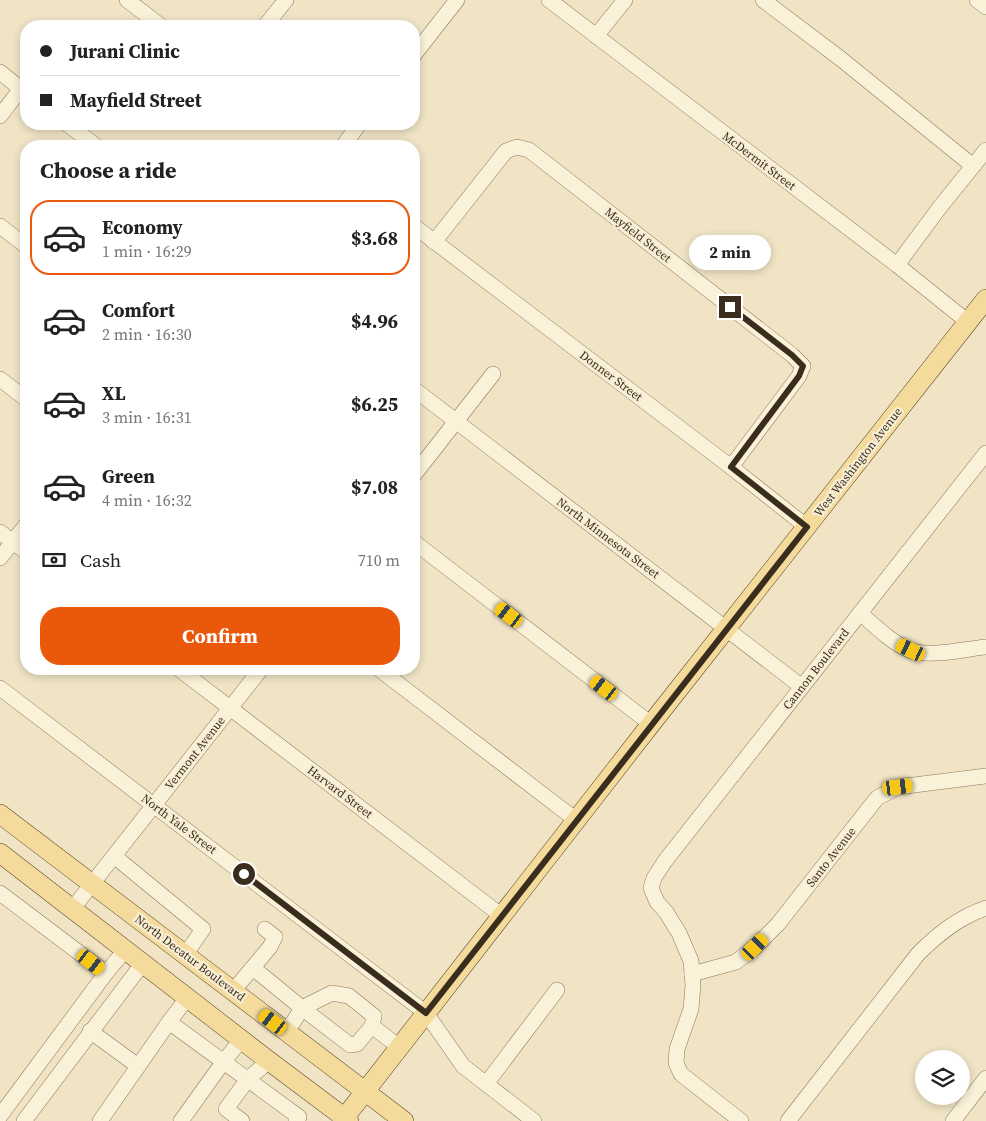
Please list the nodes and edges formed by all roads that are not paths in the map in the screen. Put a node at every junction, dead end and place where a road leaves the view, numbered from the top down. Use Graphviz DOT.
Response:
graph roads {
  1 [pos="127,0"];
  2 [pos="286,0"];
  3 [pos="457,0"];
  4 [pos="549,0"];
  5 [pos="625,0"];
  6 [pos="763,0"];
  7 [pos="977,0"];
  8 [pos="986,7"];
  9 [pos="153,20"];
  10 [pos="270,20"];
  11 [pos="596,36"];
  12 [pos="420,47"];
  13 [pos="0,72"];
  14 [pos="20,85"];
  15 [pos="20,94"];
  16 [pos="0,116"];
  17 [pos="75,130"];
  18 [pos="88,140"];
  19 [pos="986,150"];
  20 [pos="974,166"];
  21 [pos="0,226"];
  22 [pos="420,231"];
  23 [pos="20,241"];
  24 [pos="434,242"];
  25 [pos="897,265"];
  26 [pos="986,299"];
  27 [pos="968,322"];
  28 [pos="493,374"];
  29 [pos="0,379"];
  30 [pos="20,394"];
  31 [pos="420,394"];
  32 [pos="456,421"];
  33 [pos="983,462"];
  34 [pos="420,467"];
  35 [pos="731,467"];
  36 [pos="807,527"];
  37 [pos="0,532"];
  38 [pos="20,533"];
  39 [pos="13,542"];
  40 [pos="20,547"];
  41 [pos="420,547"];
  42 [pos="0,558"];
  43 [pos="860,613"];
  44 [pos="727,628"];
  45 [pos="986,647"];
  46 [pos="187,675"];
  47 [pos="256,675"];
  48 [pos="387,675"];
  49 [pos="802,687"];
  50 [pos="0,688"];
  51 [pos="230,708"];
  52 [pos="651,724"];
  53 [pos="986,776"];
  54 [pos="154,805"];
  55 [pos="0,814"];
  56 [pos="576,820"];
  57 [pos="0,853"];
  58 [pos="114,856"];
  59 [pos="92,884"];
  60 [pos="0,892"];
  61 [pos="73,908"];
  62 [pos="986,908"];
  63 [pos="502,916"];
  64 [pos="265,929"];
  65 [pos="126,949"];
  66 [pos="185,955"];
  67 [pos="143,962"];
  68 [pos="253,968"];
  69 [pos="106,973"];
  70 [pos="692,974"];
  71 [pos="557,990"];
  72 [pos="233,991"];
  73 [pos="188,997"];
  74 [pos="302,1008"];
  75 [pos="426,1013"];
  76 [pos="169,1022"];
  77 [pos="372,1026"];
  78 [pos="90,1031"];
  79 [pos="287,1032"];
  80 [pos="242,1039"];
  81 [pos="399,1046"];
  82 [pos="224,1061"];
  83 [pos="268,1061"];
  84 [pos="138,1066"];
  85 [pos="986,1078"];
  86 [pos="248,1079"];
  87 [pos="486,1084"];
  88 [pos="365,1091"];
  89 [pos="0,1116"];
  90 [pos="345,1120"];
  91 [pos="24,1121"];
  92 [pos="100,1121"];
  93 [pos="181,1121"];
  94 [pos="242,1121"];
  95 [pos="296,1121"];
  96 [pos="404,1121"];
  97 [pos="534,1121"];
  98 [pos="740,1121"];
  99 [pos="788,1121"];
  100 [pos="953,1121"];
  1 -- 9 [label="street"];
  2 -- 10 [label="street"];
  3 -- 12 [label="street"];
  4 -- 11 [label="street, McDermit Street"];
  5 -- 11 [label="street"];
  6 -- 20 [label="street"];
  7 -- 8 [label="street"];
  11 -- 25 [label="street, McDermit Street"];
  13 -- 14 [label="street"];
  15 -- 16 [label="street"];
  17 -- 18 [label="street"];
  19 -- 20 [label="street"];
  20 -- 25 [label="street"];
  21 -- 23 [label="street"];
  22 -- 24 [label="street, Donner Street"];
  24 -- 35 [label="street, Donner Street"];
  24 -- 35 [label="street, Mayfield Street"];
  25 -- 27 [label="street, McDermit Street"];
  26 -- 27 [label="main road, West Washington Avenue"];
  27 -- 36 [label="main road, West Washington Avenue"];
  28 -- 32 [label="street"];
  29 -- 30 [label="street"];
  31 -- 32 [label="street, North Minnesota Street"];
  32 -- 34 [label="street"];
  32 -- 44 [label="street, North Minnesota Street"];
  33 -- 43 [label="street, Cannon Boulevard"];
  35 -- 36 [label="street, Donner Street"];
  36 -- 44 [label="main road, West Washington Avenue"];
  37 -- 39 [label="street"];
  38 -- 39 [label="street"];
  39 -- 40 [label="street"];
  39 -- 42 [label="street"];
  41 -- 52 [label="street"];
  43 -- 45 [label="street"];
  43 -- 49 [label="street, Cannon Boulevard"];
  44 -- 49 [label="street, North Minnesota Street"];
  44 -- 52 [label="main road, West Washington Avenue"];
  46 -- 51 [label="street, Harvard Street"];
  47 -- 51 [label="street, Vermont Avenue"];
  48 -- 56 [label="street"];
  49 -- 70 [label="street, Cannon Boulevard"];
  50 -- 54 [label="street, North Yale Street"];
  51 -- 54 [label="street, Vermont Avenue"];
  51 -- 63 [label="street, Harvard Street"];
  52 -- 56 [label="main road, West Washington Avenue"];
  53 -- 70 [label="street, Santo Avenue"];
  54 -- 58 [label="street, Vermont Avenue"];
  54 -- 75 [label="street, North Yale Street"];
  55 -- 59 [label="main road, North Decatur Boulevard"];
  56 -- 63 [label="main road, West Washington Avenue"];
  57 -- 61 [label="main road"];
  58 -- 59 [label="street, Vermont Avenue"];
  58 -- 66 [label="street"];
  59 -- 61 [label="street, Vermont Avenue"];
  59 -- 66 [label="main road, North Decatur Boulevard"];
  60 -- 69 [label="street"];
  61 -- 65 [label="main road"];
  62 -- 99 [label="street"];
  63 -- 75 [label="main road, West Washington Avenue"];
  64 -- 68 [label="street"];
  65 -- 67 [label="main road"];
  65 -- 69 [label="street"];
  66 -- 72 [label="main road, North Decatur Boulevard"];
  67 -- 73 [label="main road"];
  67 -- 78 [label="street"];
  68 -- 72 [label="street"];
  68 -- 74 [label="street"];
  69 -- 89 [label="street"];
  70 -- 98 [label="street"];
  71 -- 87 [label="street"];
  72 -- 79 [label="main road, North Decatur Boulevard"];
  73 -- 76 [label="street"];
  73 -- 80 [label="main road"];
  74 -- 77 [label="street"];
  74 -- 77 [label="street"];
  74 -- 79 [label="street"];
  75 -- 81 [label="main road, West Washington Avenue"];
  75 -- 87 [label="street, North Yale Street"];
  76 -- 82 [label="street"];
  76 -- 84 [label="street"];
  77 -- 81 [label="street"];
  78 -- 84 [label="street"];
  78 -- 91 [label="street"];
  79 -- 88 [label="main road, North Decatur Boulevard"];
  80 -- 82 [label="street"];
  80 -- 83 [label="main road"];
  81 -- 88 [label="main road, West Washington Avenue"];
  82 -- 86 [label="street"];
  82 -- 93 [label="street"];
  83 -- 86 [label="street"];
  83 -- 90 [label="main road"];
  84 -- 92 [label="street"];
  85 -- 100 [label="street"];
  86 -- 94 [label="street"];
  86 -- 95 [label="street"];
  87 -- 97 [label="street, North Yale Street"];
  88 -- 90 [label="main road, West Washington Avenue"];
  88 -- 96 [label="main road, North Decatur Boulevard"];
}
